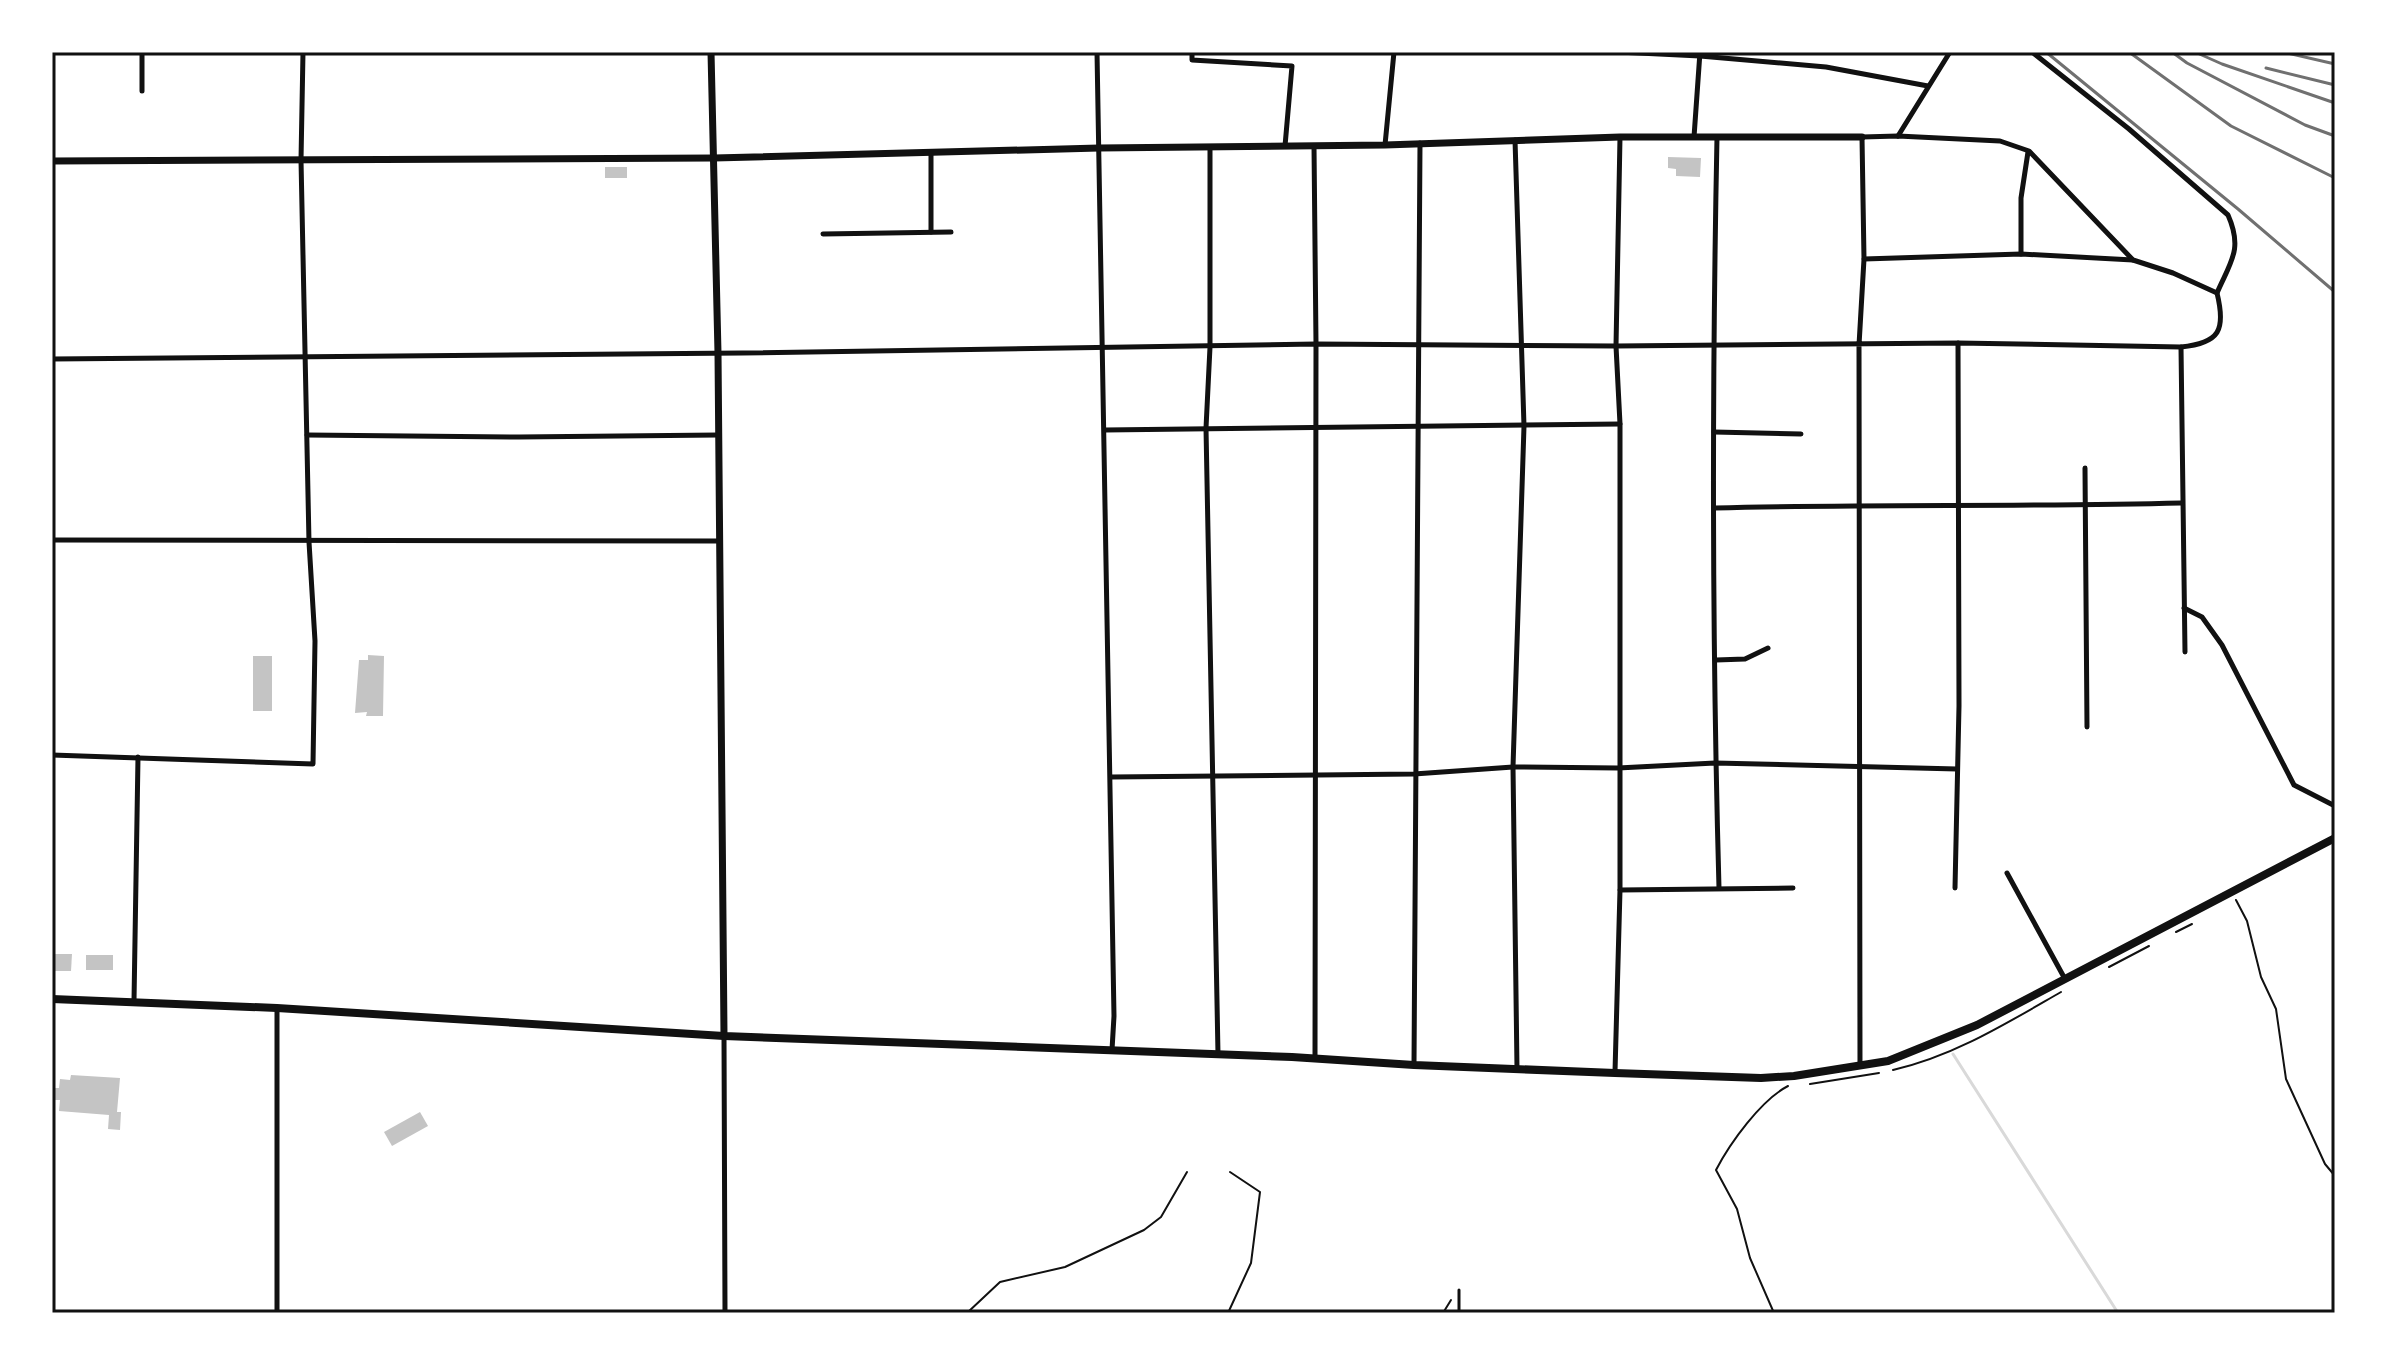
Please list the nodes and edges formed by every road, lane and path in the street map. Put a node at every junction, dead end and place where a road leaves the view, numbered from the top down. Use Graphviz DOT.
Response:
graph roads {
  1 [pos="142,52"];
  2 [pos="303,52"];
  3 [pos="711,52"];
  4 [pos="1097,52"];
  5 [pos="1192,52"];
  6 [pos="1394,52"];
  7 [pos="1618,52"];
  8 [pos="1950,52"];
  9 [pos="2032,52"];
  10 [pos="1700,54"];
  11 [pos="1928,86"];
  12 [pos="142,91"];
  13 [pos="1717,136"];
  14 [pos="1898,136"];
  15 [pos="1620,137"];
  16 [pos="1694,137"];
  17 [pos="1862,137"];
  18 [pos="1515,140"];
  19 [pos="1420,143"];
  20 [pos="1385,145"];
  21 [pos="1314,146"];
  22 [pos="1285,147"];
  23 [pos="1099,148"];
  24 [pos="1210,148"];
  25 [pos="2029,151"];
  26 [pos="931,153"];
  27 [pos="714,158"];
  28 [pos="301,160"];
  29 [pos="52,161"];
  30 [pos="931,232"];
  31 [pos="951,232"];
  32 [pos="823,234"];
  33 [pos="2021,254"];
  34 [pos="1864,259"];
  35 [pos="2133,260"];
  36 [pos="2217,293"];
  37 [pos="1419,343"];
  38 [pos="1958,343"];
  39 [pos="1316,344"];
  40 [pos="1523,344"];
  41 [pos="1713,345"];
  42 [pos="1859,345"];
  43 [pos="1616,346"];
  44 [pos="1103,347"];
  45 [pos="1210,347"];
  46 [pos="2181,347"];
  47 [pos="718,353"];
  48 [pos="305,356"];
  49 [pos="52,359"];
  50 [pos="1620,424"];
  51 [pos="1419,426"];
  52 [pos="1524,426"];
  53 [pos="1316,427"];
  54 [pos="1206,428"];
  55 [pos="1105,430"];
  56 [pos="1714,432"];
  57 [pos="1801,434"];
  58 [pos="307,435"];
  59 [pos="718,435"];
  60 [pos="2085,468"];
  61 [pos="2181,503"];
  62 [pos="1860,504"];
  63 [pos="1960,505"];
  64 [pos="2084,506"];
  65 [pos="1715,508"];
  66 [pos="52,540"];
  67 [pos="718,541"];
  68 [pos="309,542"];
  69 [pos="2184,608"];
  70 [pos="1768,648"];
  71 [pos="2185,652"];
  72 [pos="1716,660"];
  73 [pos="2087,727"];
  74 [pos="52,755"];
  75 [pos="138,757"];
  76 [pos="1715,763"];
  77 [pos="1861,766"];
  78 [pos="1513,767"];
  79 [pos="1618,768"];
  80 [pos="1957,769"];
  81 [pos="1414,774"];
  82 [pos="1314,775"];
  83 [pos="1111,777"];
  84 [pos="1211,777"];
  85 [pos="2335,806"];
  86 [pos="2335,838"];
  87 [pos="2007,873"];
  88 [pos="1719,888"];
  89 [pos="1793,888"];
  90 [pos="1955,888"];
  91 [pos="1620,890"];
  92 [pos="2236,900"];
  93 [pos="2065,979"];
  94 [pos="52,999"];
  95 [pos="134,1002"];
  96 [pos="277,1008"];
  97 [pos="724,1036"];
  98 [pos="1112,1050"];
  99 [pos="1218,1054"];
  100 [pos="1315,1059"];
  101 [pos="1414,1065"];
  102 [pos="1860,1067"];
  103 [pos="1517,1069"];
  104 [pos="1615,1073"];
  105 [pos="1785,1087"];
  106 [pos="1187,1172"];
  107 [pos="1230,1172"];
  108 [pos="2335,1176"];
  109 [pos="1459,1290"];
  110 [pos="277,1313"];
  111 [pos="725,1313"];
  112 [pos="967,1313"];
  113 [pos="1228,1313"];
  114 [pos="1443,1313"];
  115 [pos="1459,1313"];
  116 [pos="1774,1313"];
  1 -- 12 [label="street"];
  2 -- 28 [label="street"];
  3 -- 27 [label="street"];
  4 -- 23 [label="street"];
  5 -- 22 [label="street"];
  6 -- 20 [label="street"];
  7 -- 10 [label="street"];
  8 -- 11 [label="street"];
  9 -- 36 [label="street"];
  10 -- 11 [label="street"];
  10 -- 16 [label="street"];
  11 -- 14 [label="street"];
  13 -- 16 [label="street"];
  13 -- 17 [label="street"];
  13 -- 41 [label="street"];
  14 -- 17 [label="street"];
  14 -- 25 [label="street"];
  15 -- 16 [label="street"];
  15 -- 18 [label="street"];
  15 -- 43 [label="street"];
  17 -- 34 [label="street"];
  18 -- 19 [label="street"];
  18 -- 40 [label="street"];
  19 -- 20 [label="street"];
  19 -- 37 [label="street"];
  20 -- 21 [label="street"];
  21 -- 22 [label="street"];
  21 -- 39 [label="street"];
  22 -- 24 [label="street"];
  23 -- 24 [label="street"];
  23 -- 26 [label="street"];
  23 -- 44 [label="street"];
  24 -- 45 [label="street"];
  25 -- 33 [label="street"];
  25 -- 35 [label="street"];
  26 -- 27 [label="street"];
  26 -- 30 [label="street"];
  27 -- 28 [label="street"];
  27 -- 47 [label="street"];
  28 -- 29 [label="street"];
  28 -- 48 [label="street"];
  30 -- 31 [label="street"];
  30 -- 32 [label="street"];
  33 -- 34 [label="street"];
  33 -- 35 [label="street"];
  34 -- 42 [label="street"];
  35 -- 36 [label="street"];
  36 -- 46 [label="street"];
  37 -- 39 [label="street"];
  37 -- 40 [label="street"];
  37 -- 51 [label="street"];
  38 -- 42 [label="street"];
  38 -- 46 [label="street"];
  38 -- 63 [label="street"];
  39 -- 45 [label="street"];
  39 -- 53 [label="street"];
  40 -- 43 [label="street"];
  40 -- 52 [label="street"];
  41 -- 42 [label="street"];
  41 -- 43 [label="street"];
  41 -- 56 [label="street"];
  42 -- 62 [label="street"];
  43 -- 50 [label="street"];
  44 -- 45 [label="street"];
  44 -- 47 [label="street"];
  44 -- 55 [label="street"];
  45 -- 54 [label="street"];
  46 -- 61 [label="street"];
  47 -- 48 [label="street"];
  47 -- 59 [label="street"];
  48 -- 49 [label="street"];
  48 -- 58 [label="street"];
  50 -- 52 [label="street"];
  50 -- 79 [label="street"];
  51 -- 52 [label="street"];
  51 -- 53 [label="street"];
  51 -- 81 [label="street"];
  52 -- 78 [label="street"];
  53 -- 54 [label="street"];
  53 -- 82 [label="street"];
  54 -- 55 [label="street"];
  54 -- 84 [label="street"];
  55 -- 83 [label="street"];
  56 -- 57 [label="street"];
  56 -- 65 [label="street"];
  58 -- 59 [label="street"];
  58 -- 68 [label="street"];
  59 -- 67 [label="street"];
  60 -- 64 [label="street"];
  61 -- 64 [label="street"];
  61 -- 69 [label="street"];
  62 -- 63 [label="street"];
  62 -- 65 [label="street"];
  62 -- 77 [label="street"];
  63 -- 64 [label="street"];
  63 -- 80 [label="street"];
  64 -- 73 [label="street"];
  65 -- 72 [label="street"];
  66 -- 68 [label="street"];
  67 -- 68 [label="street"];
  67 -- 97 [label="street"];
  68 -- 75 [label="street"];
  69 -- 71 [label="street"];
  69 -- 85 [label="street"];
  70 -- 72 [label="street"];
  72 -- 76 [label="street"];
  74 -- 75 [label="street"];
  75 -- 95 [label="street"];
  76 -- 77 [label="street"];
  76 -- 79 [label="street"];
  76 -- 88 [label="street"];
  77 -- 80 [label="street"];
  77 -- 102 [label="street"];
  78 -- 79 [label="street"];
  78 -- 81 [label="street"];
  78 -- 103 [label="street"];
  79 -- 91 [label="street"];
  80 -- 90 [label="street"];
  81 -- 82 [label="street"];
  81 -- 101 [label="street"];
  82 -- 84 [label="street"];
  82 -- 100 [label="street"];
  83 -- 84 [label="street"];
  83 -- 98 [label="street"];
  84 -- 99 [label="street"];
  86 -- 93 [label="main road"];
  87 -- 93 [label="street"];
  88 -- 89 [label="street"];
  88 -- 91 [label="street"];
  91 -- 104 [label="street"];
  92 -- 108 [label="path"];
  93 -- 102 [label="main road"];
  94 -- 95 [label="main road"];
  95 -- 96 [label="main road"];
  96 -- 97 [label="main road"];
  96 -- 110 [label="street"];
  97 -- 98 [label="main road"];
  97 -- 111 [label="street"];
  98 -- 99 [label="main road"];
  99 -- 100 [label="main road"];
  100 -- 101 [label="main road"];
  101 -- 103 [label="main road"];
  102 -- 104 [label="main road"];
  103 -- 104 [label="main road"];
  105 -- 116 [label="path"];
  106 -- 112 [label="path"];
  107 -- 113 [label="path"];
  109 -- 114 [label="path"];
  109 -- 115 [label="lane"];
}
